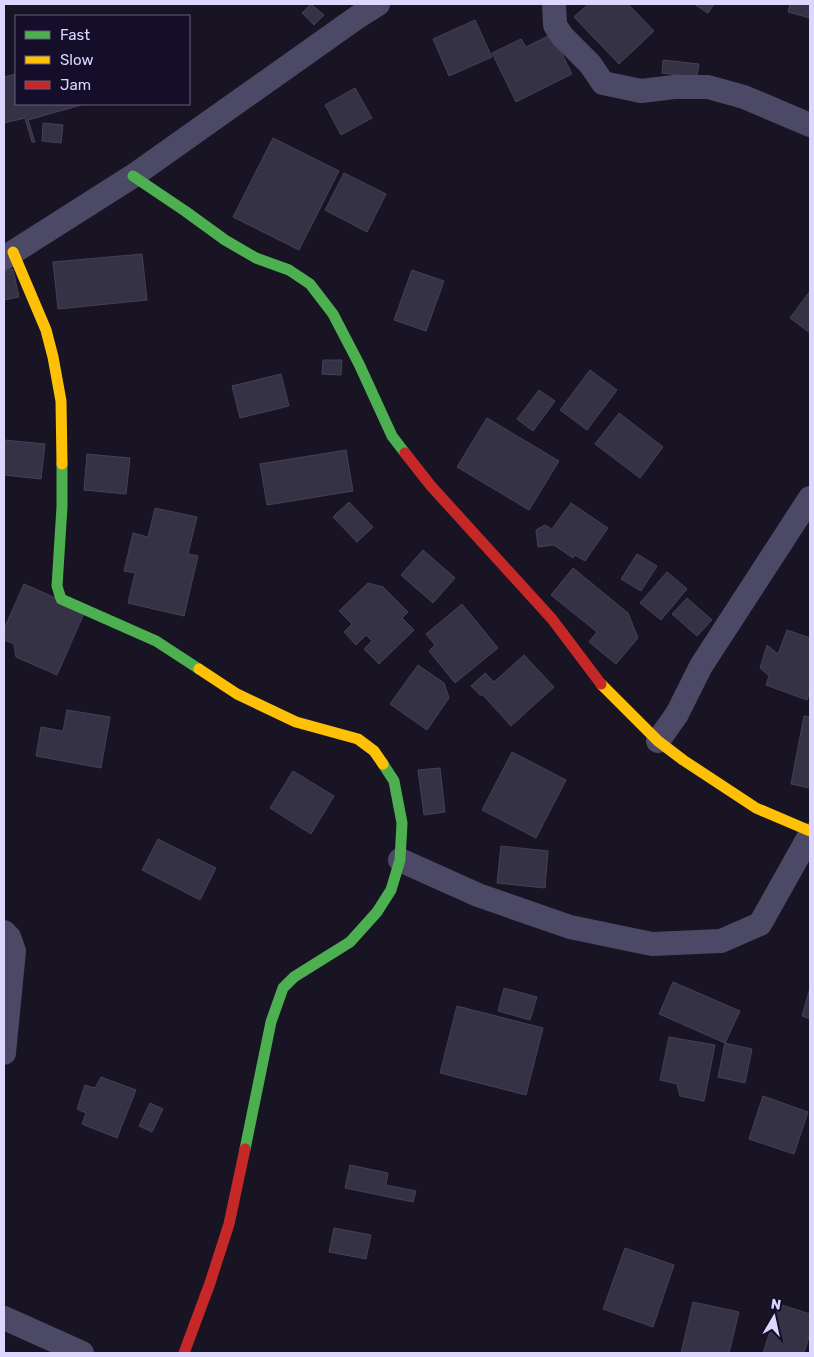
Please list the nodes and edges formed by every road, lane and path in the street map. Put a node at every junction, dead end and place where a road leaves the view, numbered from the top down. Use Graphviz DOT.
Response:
graph roads {
  1 [pos="378,4"];
  2 [pos="554,4"];
  3 [pos="810,125"];
  4 [pos="133,176"];
  5 [pos="8,255"];
  6 [pos="810,498"];
  7 [pos="658,741"];
  8 [pos="810,831"];
  9 [pos="810,835"];
  10 [pos="400,860"];
  11 [pos="4,932"];
  12 [pos="4,1053"];
  13 [pos="4,1318"];
  14 [pos="82,1353"];
  15 [pos="184,1353"];
  1 -- 4 [label="street"];
  2 -- 3 [label="street"];
  4 -- 5 [label="street"];
  4 -- 7 [label="street"];
  5 -- 10 [label="street"];
  6 -- 7 [label="street"];
  7 -- 8 [label="street"];
  9 -- 10 [label="street"];
  10 -- 15 [label="street"];
  11 -- 12 [label="street"];
  13 -- 14 [label="street"];
}
